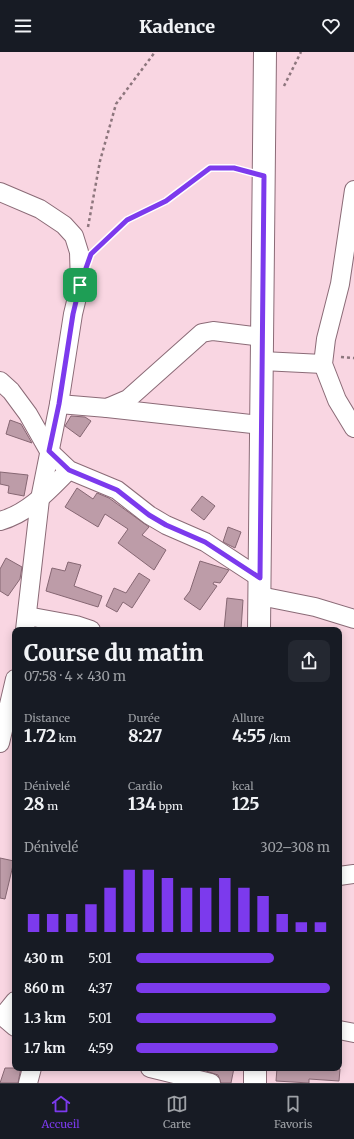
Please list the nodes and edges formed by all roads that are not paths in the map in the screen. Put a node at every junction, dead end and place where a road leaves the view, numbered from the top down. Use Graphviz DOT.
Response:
graph roads {
  1 [pos="265,52"];
  2 [pos="354,190"];
  3 [pos="0,192"];
  4 [pos="262,337"];
  5 [pos="262,361"];
  6 [pos="323,364"];
  7 [pos="0,381"];
  8 [pos="59,404"];
  9 [pos="107,408"];
  10 [pos="261,425"];
  11 [pos="354,428"];
  12 [pos="49,451"];
  13 [pos="69,470"];
  14 [pos="40,499"];
  15 [pos="0,521"];
  16 [pos="260,587"];
  17 [pos="354,619"];
  18 [pos="26,623"];
  19 [pos="82,627"];
  20 [pos="259,627"];
  21 [pos="12,692"];
  22 [pos="0,743"];
  23 [pos="354,874"];
  24 [pos="342,876"];
  25 [pos="12,1007"];
  26 [pos="6,1019"];
  27 [pos="342,1031"];
  28 [pos="354,1033"];
  29 [pos="31,1071"];
  30 [pos="162,1071"];
  31 [pos="255,1071"];
  32 [pos="28,1083"];
  33 [pos="211,1083"];
  34 [pos="255,1083"];
  1 -- 4 [label="street"];
  2 -- 6 [label="street"];
  3 -- 8 [label="street"];
  4 -- 5 [label="street"];
  4 -- 9 [label="street"];
  5 -- 6 [label="street"];
  5 -- 10 [label="street"];
  6 -- 11 [label="street"];
  7 -- 12 [label="street"];
  8 -- 9 [label="street"];
  8 -- 12 [label="street"];
  9 -- 10 [label="street"];
  10 -- 16 [label="street"];
  12 -- 13 [label="street"];
  12 -- 14 [label="street"];
  13 -- 14 [label="street"];
  13 -- 16 [label="street"];
  14 -- 15 [label="street"];
  14 -- 18 [label="street"];
  16 -- 17 [label="street"];
  16 -- 20 [label="street"];
  18 -- 19 [label="street"];
  21 -- 22 [label="street"];
  23 -- 24 [label="street"];
  25 -- 26 [label="street"];
  27 -- 28 [label="street"];
  29 -- 32 [label="street"];
  30 -- 33 [label="street"];
  31 -- 34 [label="street"];
}
